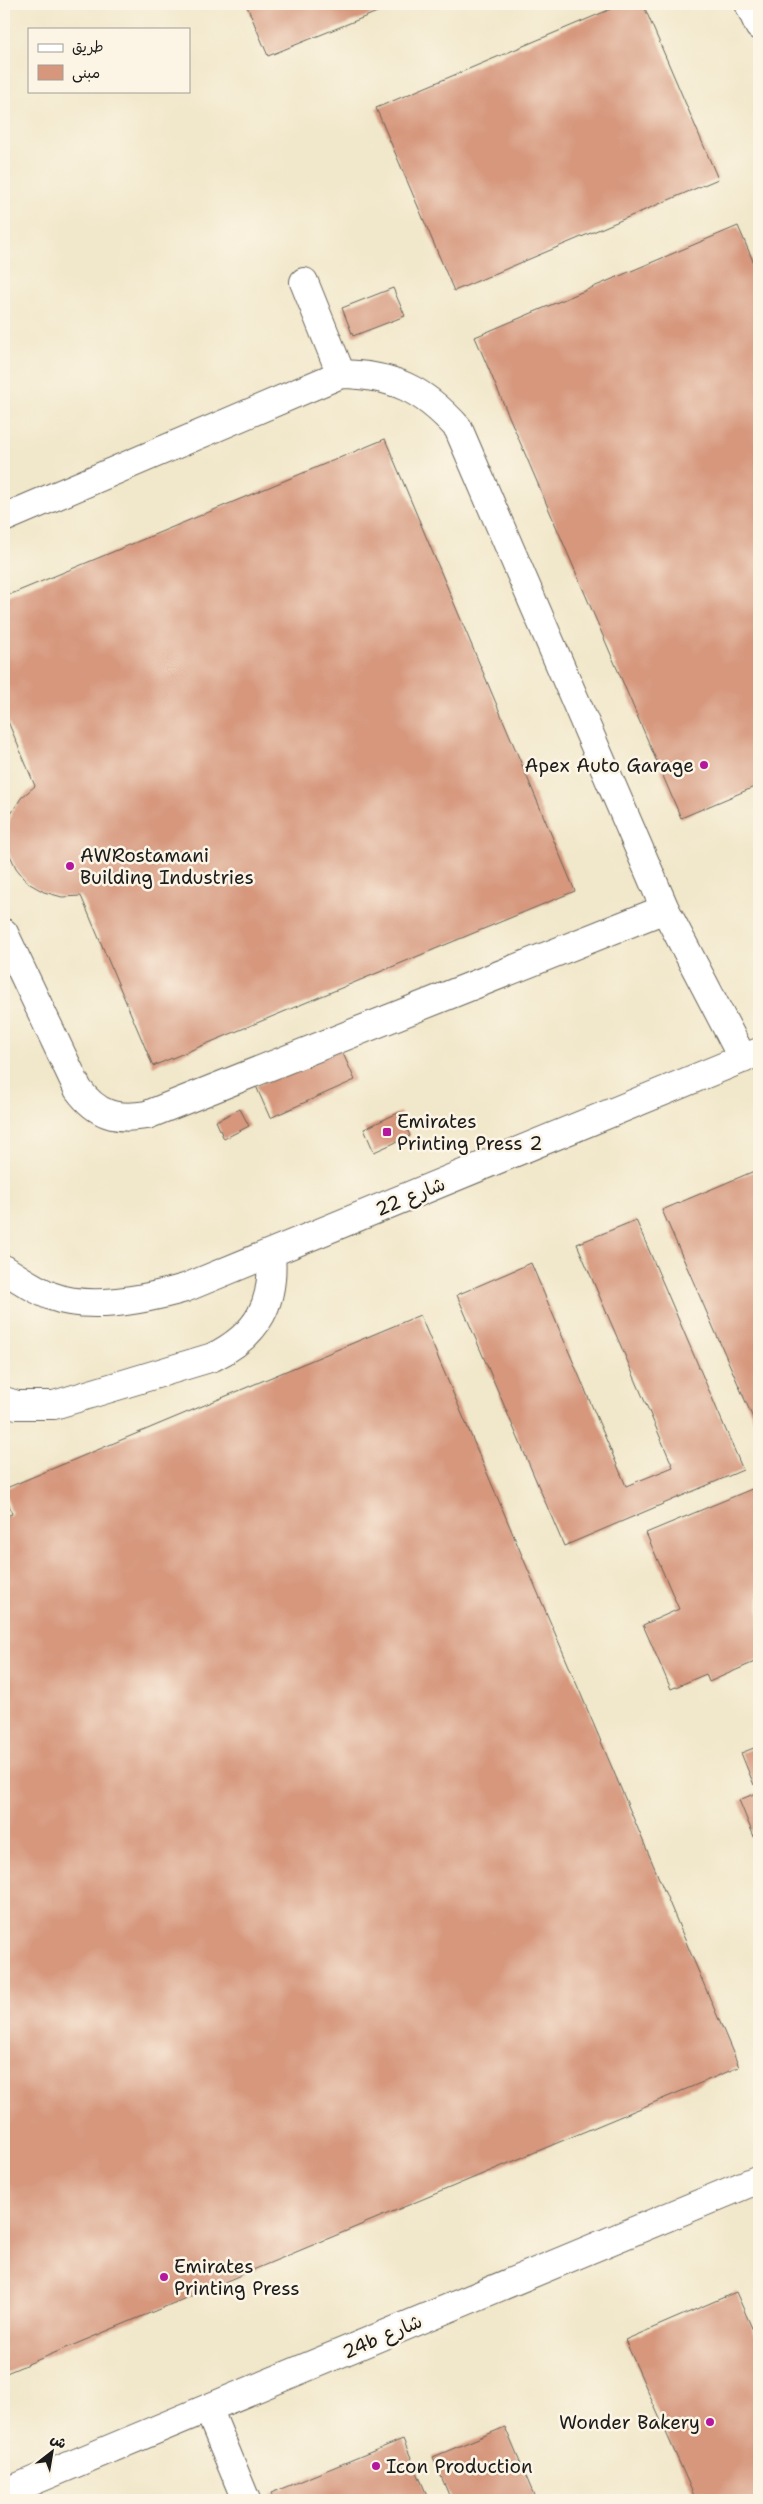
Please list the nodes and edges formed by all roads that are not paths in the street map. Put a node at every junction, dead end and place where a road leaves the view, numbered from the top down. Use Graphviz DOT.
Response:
graph roads {
  1 [pos="749,4"];
  2 [pos="759,26"];
  3 [pos="304,282"];
  4 [pos="341,374"];
  5 [pos="4,518"];
  6 [pos="665,909"];
  7 [pos="4,936"];
  8 [pos="751,1056"];
  9 [pos="270,1253"];
  10 [pos="4,1269"];
  11 [pos="4,1401"];
  12 [pos="759,2179"];
  13 [pos="208,2408"];
  14 [pos="4,2493"];
  15 [pos="246,2500"];
  1 -- 2 [label="street"];
  3 -- 4 [label="street"];
  4 -- 5 [label="street"];
  4 -- 6 [label="street"];
  6 -- 7 [label="street"];
  6 -- 8 [label="street"];
  8 -- 9 [label="street, شارع 22"];
  9 -- 10 [label="street, شارع 22"];
  9 -- 11 [label="street"];
  12 -- 13 [label="street, 24b شارع"];
  13 -- 14 [label="street, 24b شارع"];
  13 -- 15 [label="street"];
}
